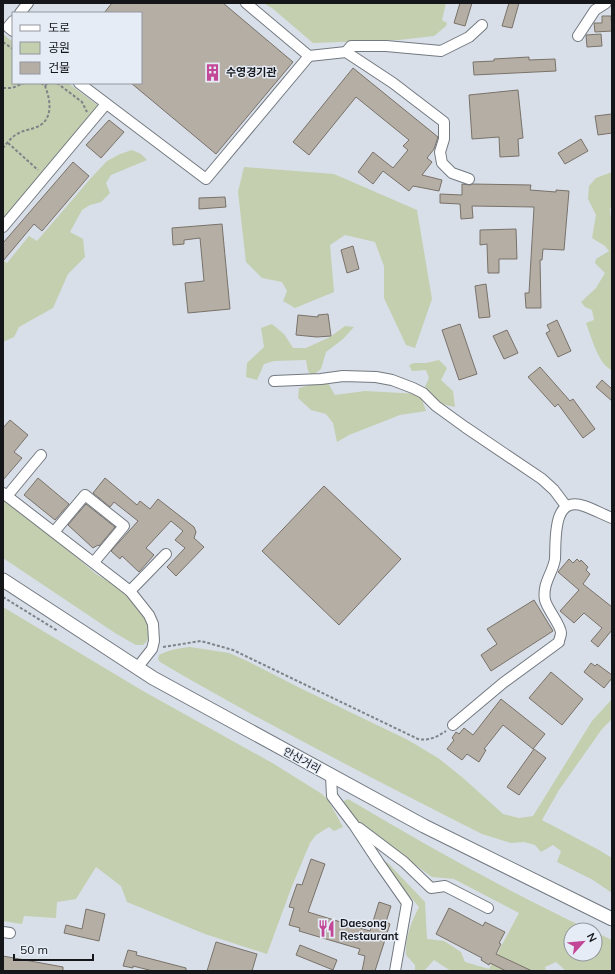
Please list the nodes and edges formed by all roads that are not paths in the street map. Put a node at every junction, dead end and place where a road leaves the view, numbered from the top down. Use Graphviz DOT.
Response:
graph roads {
  1 [pos="28,3"];
  2 [pos="246,3"];
  3 [pos="606,3"];
  4 [pos="21,12"];
  5 [pos="12,22"];
  6 [pos="482,25"];
  7 [pos="12,30"];
  8 [pos="578,36"];
  9 [pos="346,52"];
  10 [pos="309,56"];
  11 [pos="80,84"];
  12 [pos="106,104"];
  13 [pos="469,179"];
  14 [pos="3,227"];
  15 [pos="274,381"];
  16 [pos="41,455"];
  17 [pos="5,494"];
  18 [pos="566,506"];
  19 [pos="612,518"];
  20 [pos="54,532"];
  21 [pos="166,554"];
  22 [pos="94,562"];
  23 [pos="3,580"];
  24 [pos="130,591"];
  25 [pos="137,668"];
  26 [pos="453,726"];
  27 [pos="331,776"];
  28 [pos="354,825"];
  29 [pos="488,908"];
  30 [pos="612,919"];
  31 [pos="395,971"];
  1 -- 4 [label="street"];
  2 -- 10 [label="street"];
  3 -- 8 [label="street"];
  5 -- 7 [label="street"];
  6 -- 9 [label="street"];
  9 -- 10 [label="street"];
  9 -- 13 [label="street"];
  10 -- 12 [label="street"];
  11 -- 12 [label="street"];
  12 -- 14 [label="street"];
  15 -- 18 [label="street"];
  16 -- 17 [label="street"];
  17 -- 20 [label="street"];
  18 -- 19 [label="street"];
  18 -- 26 [label="street"];
  20 -- 22 [label="street"];
  20 -- 22 [label="street"];
  21 -- 24 [label="street"];
  22 -- 24 [label="street"];
  23 -- 25 [label="main road, 안산거리"];
  24 -- 25 [label="street"];
  25 -- 27 [label="main road, 안산거리"];
  27 -- 28 [label="street"];
  27 -- 30 [label="main road, 안산거리"];
  28 -- 29 [label="street"];
  28 -- 31 [label="street"];
}
